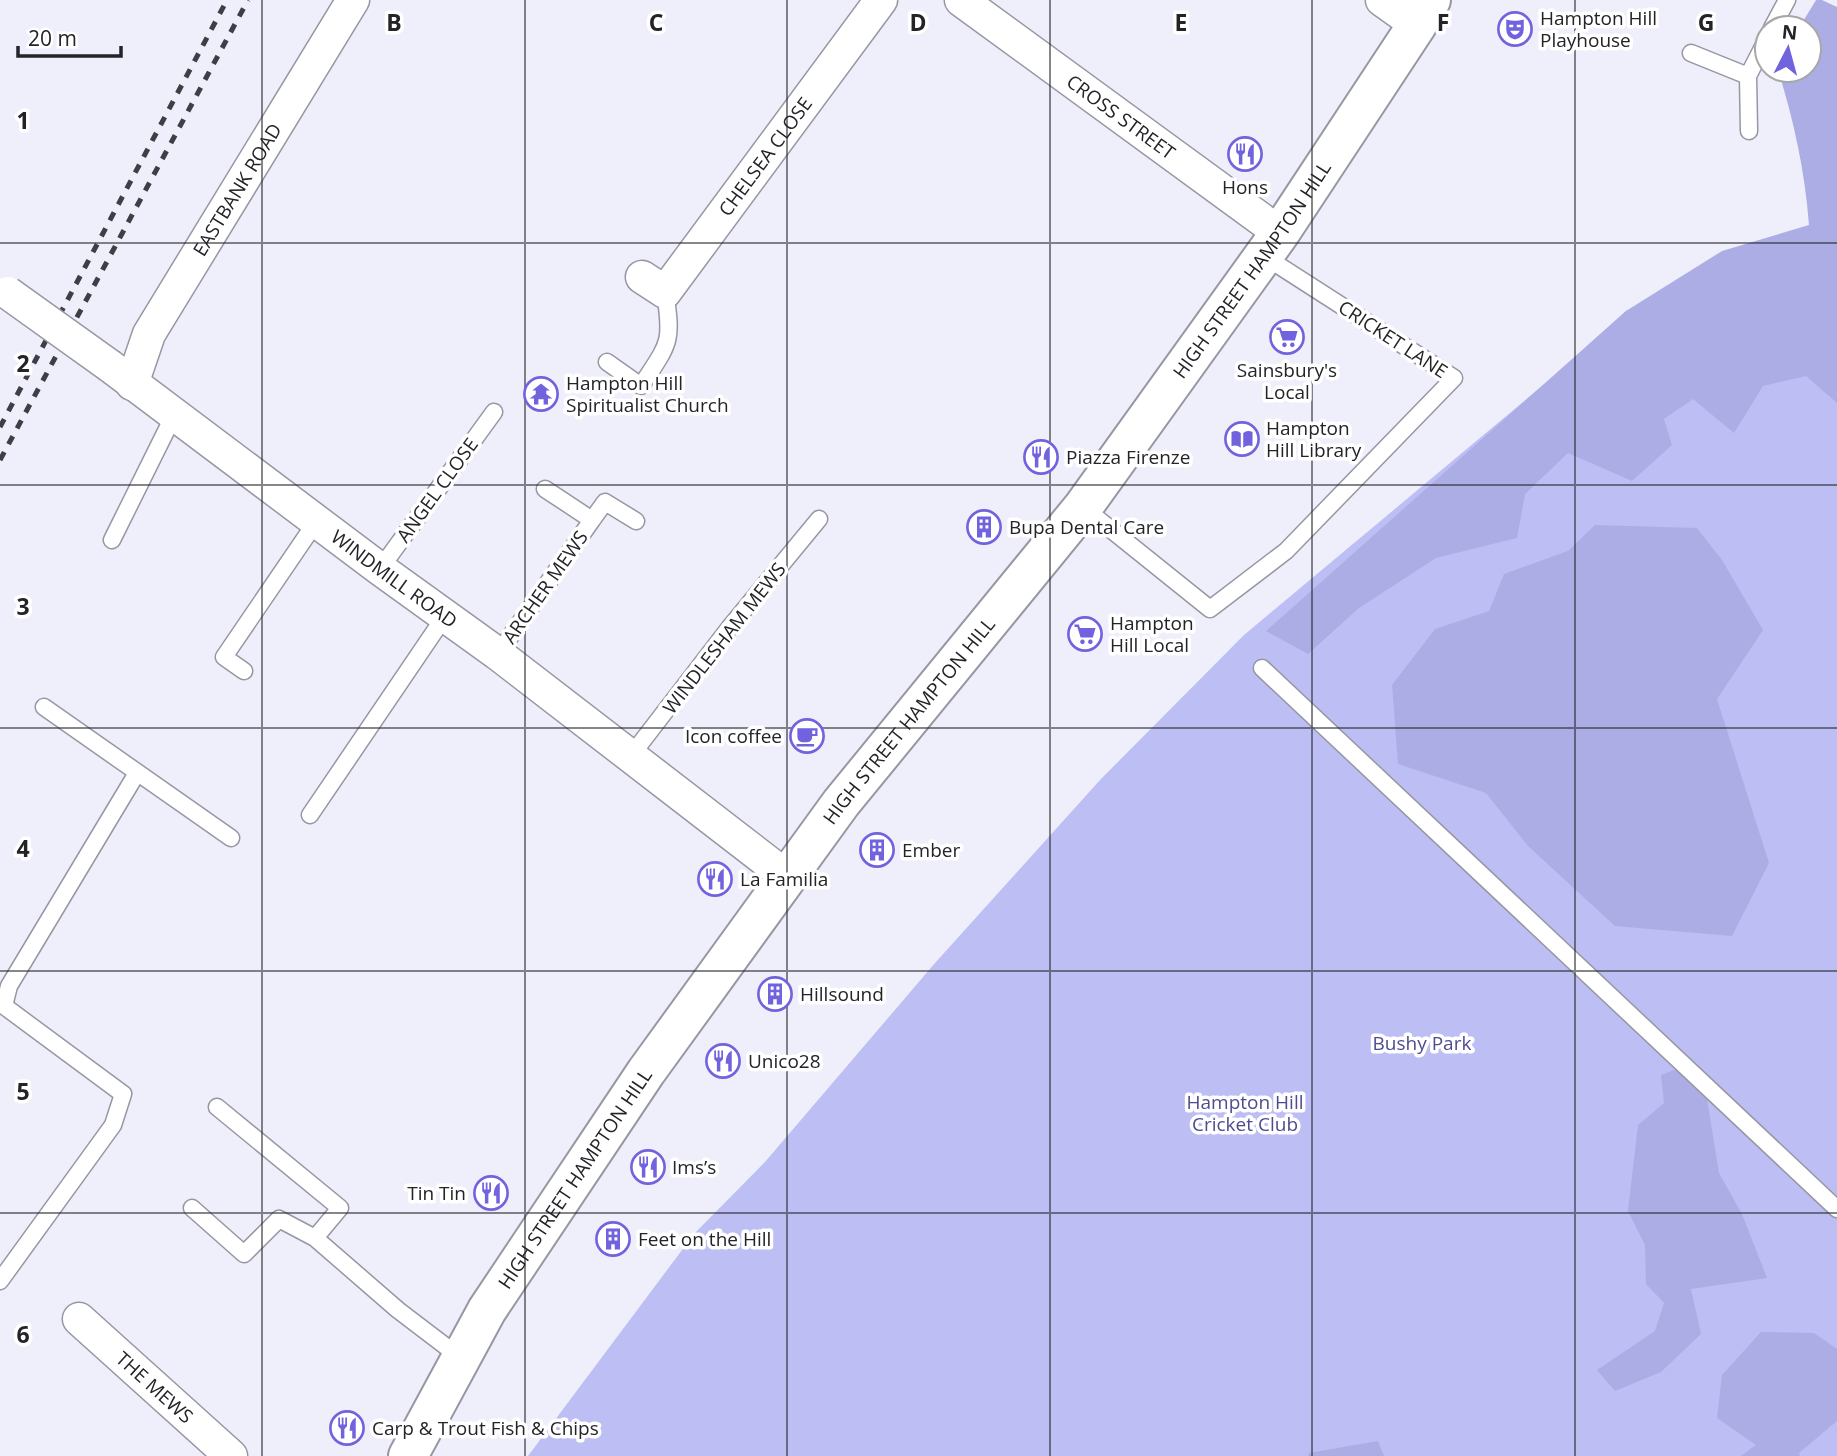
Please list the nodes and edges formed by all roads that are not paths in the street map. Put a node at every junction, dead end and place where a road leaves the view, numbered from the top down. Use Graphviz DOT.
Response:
graph roads {
  1 [pos="353,0"];
  2 [pos="881,0"];
  3 [pos="961,0"];
  4 [pos="1382,0"];
  5 [pos="1424,12"];
  6 [pos="1691,53"];
  7 [pos="1753,66"];
  8 [pos="1748,76"];
  9 [pos="1749,131"];
  10 [pos="1272,244"];
  11 [pos="653,285"];
  12 [pos="4,290"];
  13 [pos="607,362"];
  14 [pos="121,375"];
  15 [pos="494,412"];
  16 [pos="174,415"];
  17 [pos="544,489"];
  18 [pos="1083,507"];
  19 [pos="818,519"];
  20 [pos="592,520"];
  21 [pos="636,521"];
  22 [pos="316,522"];
  23 [pos="112,540"];
  24 [pos="380,569"];
  25 [pos="444,616"];
  26 [pos="498,654"];
  27 [pos="1262,668"];
  28 [pos="244,671"];
  29 [pos="44,707"];
  30 [pos="630,757"];
  31 [pos="137,773"];
  32 [pos="310,814"];
  33 [pos="231,838"];
  34 [pos="786,876"];
  35 [pos="0,967"];
  36 [pos="15,976"];
  37 [pos="217,1107"];
  38 [pos="192,1208"];
  39 [pos="1837,1209"];
  40 [pos="315,1238"];
  41 [pos="0,1281"];
  42 [pos="79,1319"];
  43 [pos="461,1358"];
  44 [pos="231,1456"];
  45 [pos="408,1456"];
  1 -- 14 [label="street, EASTBANK ROAD"];
  2 -- 11 [label="street, CHELSEA CLOSE"];
  3 -- 10 [label="street, CROSS STREET"];
  4 -- 5 [label="street"];
  5 -- 10 [label="main road, HIGH STREET HAMPTON HILL"];
  6 -- 8 [label="lane"];
  7 -- 8 [label="lane"];
  8 -- 9 [label="lane"];
  10 -- 18 [label="main road, HIGH STREET HAMPTON HILL"];
  10 -- 18 [label="lane, CRICKET LANE"];
  11 -- 13 [label="lane"];
  12 -- 14 [label="street, WINDMILL ROAD, bridge"];
  14 -- 16 [label="street, WINDMILL ROAD"];
  15 -- 24 [label="lane, ANGEL CLOSE"];
  16 -- 22 [label="street, WINDMILL ROAD"];
  16 -- 23 [label="lane"];
  17 -- 20 [label="lane"];
  18 -- 34 [label="main road, HIGH STREET HAMPTON HILL"];
  19 -- 30 [label="lane, WINDLESHAM MEWS"];
  20 -- 21 [label="lane"];
  20 -- 26 [label="lane, ARCHER MEWS"];
  22 -- 24 [label="street, WINDMILL ROAD"];
  22 -- 28 [label="lane"];
  24 -- 25 [label="street, WINDMILL ROAD"];
  25 -- 26 [label="street, WINDMILL ROAD"];
  25 -- 32 [label="lane"];
  26 -- 30 [label="street, WINDMILL ROAD"];
  27 -- 39 [label="lane"];
  29 -- 31 [label="lane"];
  30 -- 34 [label="street, WINDMILL ROAD"];
  31 -- 33 [label="lane"];
  31 -- 36 [label="lane"];
  34 -- 43 [label="main road, HIGH STREET HAMPTON HILL"];
  35 -- 36 [label="lane"];
  36 -- 41 [label="lane"];
  37 -- 40 [label="lane"];
  38 -- 40 [label="lane"];
  40 -- 43 [label="lane"];
  42 -- 44 [label="street, THE MEWS"];
  43 -- 45 [label="main road, HIGH STREET HAMPTON HILL"];
}
